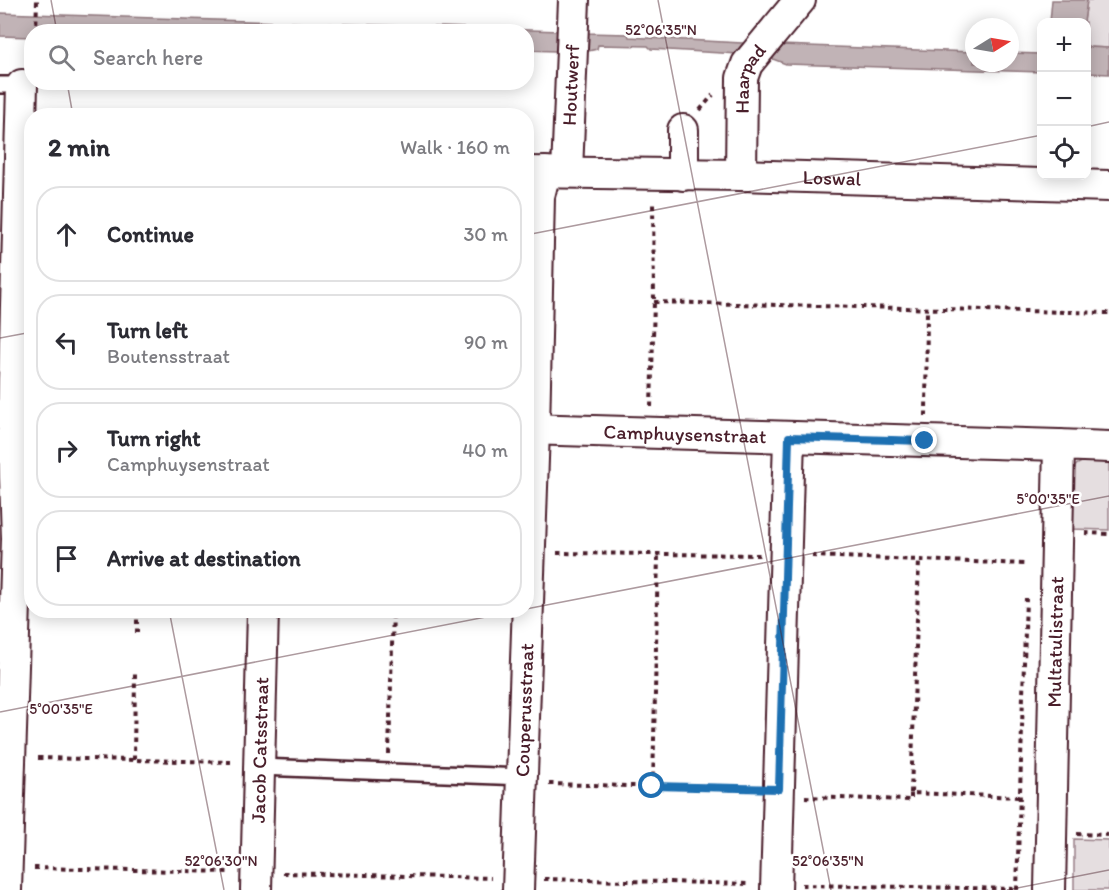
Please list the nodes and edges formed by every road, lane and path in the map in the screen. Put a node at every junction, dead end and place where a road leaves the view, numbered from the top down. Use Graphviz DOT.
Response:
graph roads {
  1 [pos="37,0"];
  2 [pos="800,0"];
  3 [pos="574,12"];
  4 [pos="36,24"];
  5 [pos="745,71"];
  6 [pos="11,85"];
  7 [pos="683,130"];
  8 [pos="24,147"];
  9 [pos="549,172"];
  10 [pos="653,174"];
  11 [pos="683,175"];
  12 [pos="741,175"];
  13 [pos="1109,186"];
  14 [pos="24,203"];
  15 [pos="654,302"];
  16 [pos="927,309"];
  17 [pos="1109,313"];
  18 [pos="534,326"];
  19 [pos="15,416"];
  20 [pos="534,430"];
  21 [pos="650,433"];
  22 [pos="789,437"];
  23 [pos="925,441"];
  24 [pos="1059,445"];
  25 [pos="1109,447"];
  26 [pos="658,554"];
  27 [pos="919,560"];
  28 [pos="1026,564"];
  29 [pos="1026,575"];
  30 [pos="1026,587"];
  31 [pos="138,618"];
  32 [pos="263,618"];
  33 [pos="393,618"];
  34 [pos="526,618"];
  35 [pos="137,633"];
  36 [pos="135,673"];
  37 [pos="10,758"];
  38 [pos="134,760"];
  39 [pos="259,765"];
  40 [pos="389,772"];
  41 [pos="522,780"];
  42 [pos="652,786"];
  43 [pos="779,793"];
  44 [pos="911,793"];
  45 [pos="1020,797"];
  46 [pos="6,890"];
  47 [pos="256,890"];
  48 [pos="518,890"];
  49 [pos="776,890"];
  50 [pos="1017,890"];
  51 [pos="1050,890"];
  1 -- 4 [label="path"];
  2 -- 5 [label="street, Haarpad"];
  3 -- 9 [label="street, Houtwerf"];
  5 -- 7 [label="path"];
  5 -- 12 [label="street, Haarpad"];
  6 -- 8 [label="street"];
  7 -- 11 [label="street"];
  9 -- 10 [label="street, Loswal"];
  9 -- 18 [label="street, Couperusstraat"];
  10 -- 11 [label="street, Loswal"];
  10 -- 15 [label="path"];
  11 -- 12 [label="street, Loswal"];
  12 -- 13 [label="street, Loswal"];
  14 -- 19 [label="street"];
  15 -- 16 [label="path"];
  15 -- 21 [label="path"];
  16 -- 17 [label="path"];
  16 -- 23 [label="path"];
  19 -- 37 [label="street"];
  20 -- 21 [label="street, Camphuysenstraat"];
  21 -- 22 [label="street, Camphuysenstraat"];
  22 -- 23 [label="street, Camphuysenstraat"];
  22 -- 43 [label="street"];
  23 -- 24 [label="street, Camphuysenstraat"];
  24 -- 25 [label="street"];
  24 -- 51 [label="street, Multatulistraat"];
  26 -- 42 [label="path"];
  27 -- 44 [label="path"];
  28 -- 29 [label="path"];
  30 -- 45 [label="path"];
  31 -- 35 [label="path"];
  32 -- 39 [label="street, Jacob Catsstraat"];
  33 -- 40 [label="path"];
  34 -- 41 [label="street, Couperusstraat"];
  36 -- 38 [label="path"];
  37 -- 38 [label="path"];
  37 -- 46 [label="street"];
  38 -- 39 [label="path"];
  39 -- 40 [label="lane"];
  39 -- 47 [label="street, Jacob Catsstraat"];
  40 -- 41 [label="lane"];
  41 -- 42 [label="path"];
  41 -- 48 [label="street, Couperusstraat"];
  42 -- 43 [label="path"];
  43 -- 44 [label="path"];
  43 -- 49 [label="street"];
  44 -- 45 [label="path"];
  45 -- 50 [label="path"];
}
